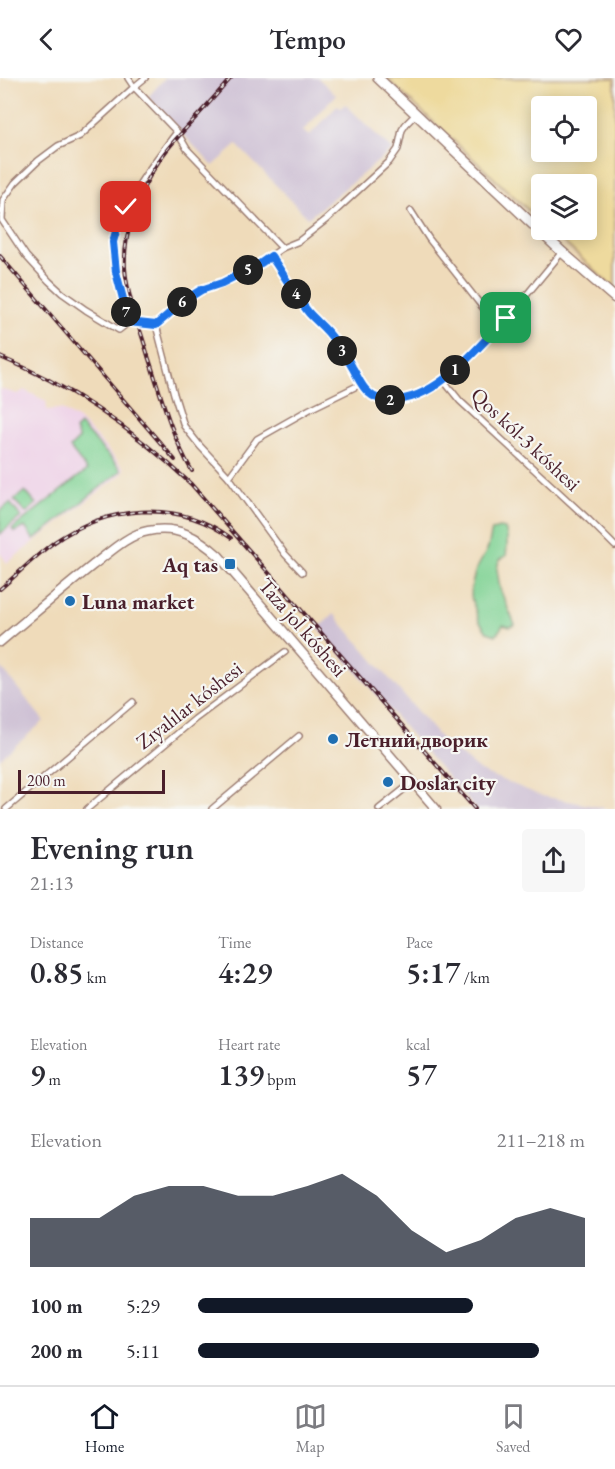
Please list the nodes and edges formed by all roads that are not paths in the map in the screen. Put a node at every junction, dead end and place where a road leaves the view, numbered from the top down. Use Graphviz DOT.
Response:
graph roads {
  1 [pos="128,78"];
  2 [pos="145,78"];
  3 [pos="378,78"];
  4 [pos="134,87"];
  5 [pos="417,113"];
  6 [pos="177,132"];
  7 [pos="1,200"];
  8 [pos="411,211"];
  9 [pos="282,248"];
  10 [pos="562,252"];
  11 [pos="271,256"];
  12 [pos="615,298"];
  13 [pos="129,322"];
  14 [pos="156,325"];
  15 [pos="498,327"];
  16 [pos="443,380"];
  17 [pos="361,384"];
  18 [pos="229,477"];
  19 [pos="615,546"];
  20 [pos="302,572"];
  21 [pos="0,642"];
  22 [pos="285,652"];
  23 [pos="133,702"];
  24 [pos="299,736"];
  25 [pos="413,782"];
  26 [pos="6,809"];
  27 [pos="87,809"];
  28 [pos="212,809"];
  29 [pos="379,809"];
  30 [pos="436,809"];
  1 -- 4 [label="street"];
  2 -- 4 [label="street"];
  3 -- 5 [label="main road"];
  4 -- 6 [label="street"];
  4 -- 7 [label="street"];
  5 -- 9 [label="street"];
  5 -- 10 [label="main road"];
  6 -- 9 [label="street"];
  6 -- 13 [label="street"];
  7 -- 13 [label="street"];
  8 -- 15 [label="street"];
  9 -- 11 [label="street"];
  10 -- 12 [label="main road"];
  10 -- 15 [label="street, Qos kól-3 kóshesi"];
  11 -- 14 [label="street"];
  11 -- 17 [label="street, Qos kól-3 kóshesi"];
  13 -- 14 [label="street"];
  14 -- 18 [label="street"];
  15 -- 16 [label="street, Qos kól-3 kóshesi"];
  16 -- 17 [label="street, Qos kól-3 kóshesi"];
  16 -- 19 [label="street, Qos kól-3 kóshesi"];
  17 -- 18 [label="street"];
  18 -- 20 [label="street"];
  21 -- 25 [label="main road, Taza jol kóshesi"];
  22 -- 27 [label="street, Zıyalılar kóshesi"];
  23 -- 26 [label="street"];
  24 -- 28 [label="street"];
  25 -- 29 [label="street"];
  25 -- 30 [label="main road, Taza jol kóshesi"];
}
